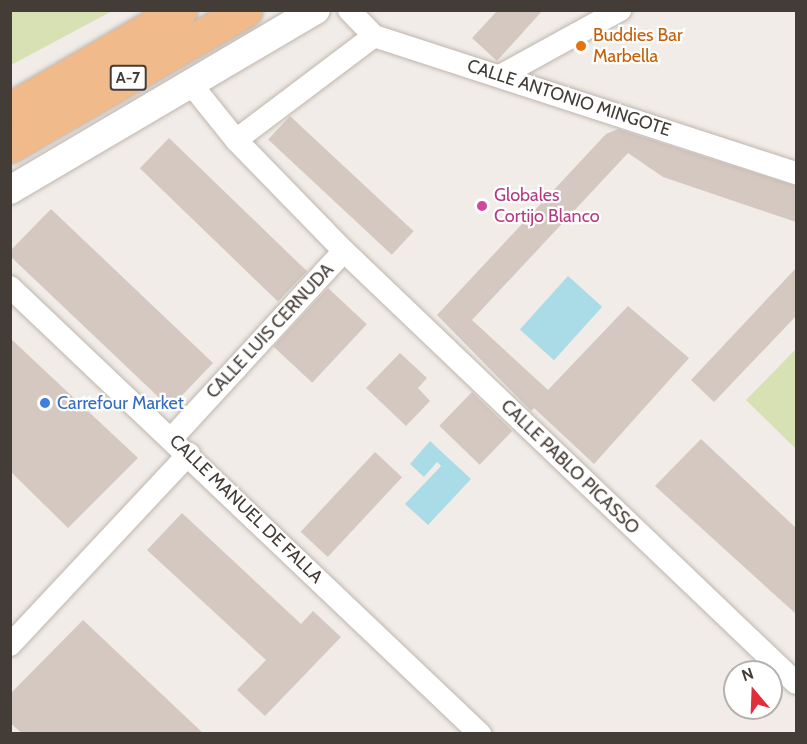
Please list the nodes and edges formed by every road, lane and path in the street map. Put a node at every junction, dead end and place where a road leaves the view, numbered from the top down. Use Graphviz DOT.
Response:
graph roads {
  1 [pos="180,10"];
  2 [pos="246,10"];
  3 [pos="316,10"];
  4 [pos="349,10"];
  5 [pos="620,10"];
  6 [pos="374,36"];
  7 [pos="105,54"];
  8 [pos="502,75"];
  9 [pos="191,84"];
  10 [pos="10,86"];
  11 [pos="10,109"];
  12 [pos="236,140"];
  13 [pos="10,146"];
  14 [pos="796,173"];
  15 [pos="10,190"];
  16 [pos="344,251"];
  17 [pos="10,287"];
  18 [pos="172,438"];
  19 [pos="189,454"];
  20 [pos="10,645"];
  21 [pos="796,683"];
  22 [pos="480,734"];
  1 -- 7 [label="highway, A-7"];
  2 -- 13 [label="highway, A-7"];
  3 -- 9 [label="street"];
  4 -- 6 [label="street, CALLE ANTONIO MINGOTE"];
  5 -- 8 [label="street"];
  6 -- 8 [label="street, CALLE ANTONIO MINGOTE"];
  6 -- 12 [label="street"];
  7 -- 10 [label="highway"];
  7 -- 11 [label="highway, A-7"];
  8 -- 14 [label="street, CALLE ANTONIO MINGOTE"];
  9 -- 12 [label="street, CALLE PABLO PICASSO"];
  9 -- 15 [label="street"];
  12 -- 16 [label="street, CALLE PABLO PICASSO"];
  16 -- 18 [label="street, CALLE LUIS CERNUDA"];
  16 -- 21 [label="street, CALLE PABLO PICASSO"];
  17 -- 18 [label="street, CALLE MANUEL DE FALLA"];
  18 -- 19 [label="street, CALLE MANUEL DE FALLA"];
  19 -- 20 [label="street"];
  19 -- 22 [label="street, CALLE MANUEL DE FALLA"];
}
